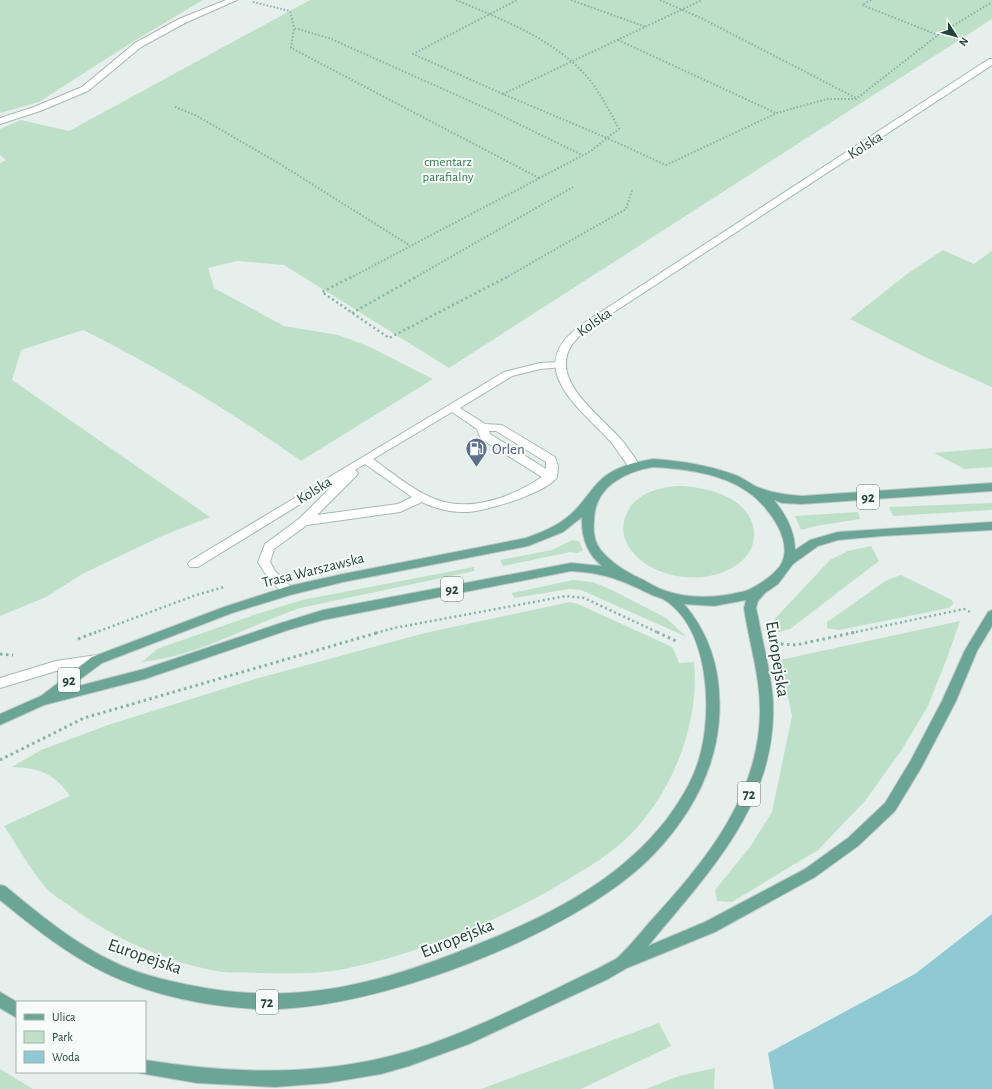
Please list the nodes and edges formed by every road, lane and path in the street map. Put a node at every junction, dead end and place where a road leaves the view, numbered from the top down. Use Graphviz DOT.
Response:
graph roads {
  1 [pos="233,0"];
  2 [pos="456,0"];
  3 [pos="517,0"];
  4 [pos="571,0"];
  5 [pos="660,0"];
  6 [pos="702,0"];
  7 [pos="871,0"];
  8 [pos="251,2"];
  9 [pos="992,2"];
  10 [pos="684,10"];
  11 [pos="488,14"];
  12 [pos="647,27"];
  13 [pos="294,28"];
  14 [pos="938,35"];
  15 [pos="618,40"];
  16 [pos="992,60"];
  17 [pos="571,61"];
  18 [pos="503,94"];
  19 [pos="856,99"];
  20 [pos="175,107"];
  21 [pos="777,113"];
  22 [pos="0,120"];
  23 [pos="607,138"];
  24 [pos="582,156"];
  25 [pos="539,178"];
  26 [pos="573,187"];
  27 [pos="632,190"];
  28 [pos="410,246"];
  29 [pos="352,313"];
  30 [pos="559,365"];
  31 [pos="451,407"];
  32 [pos="365,459"];
  33 [pos="635,467"];
  34 [pos="746,485"];
  35 [pos="992,487"];
  36 [pos="596,492"];
  37 [pos="420,498"];
  38 [pos="304,521"];
  39 [pos="992,526"];
  40 [pos="789,561"];
  41 [pos="194,564"];
  42 [pos="621,575"];
  43 [pos="763,587"];
  44 [pos="289,591"];
  45 [pos="667,596"];
  46 [pos="990,618"];
  47 [pos="680,642"];
  48 [pos="775,644"];
  49 [pos="97,660"];
  50 [pos="0,683"];
  51 [pos="41,701"];
  52 [pos="0,720"];
  53 [pos="0,760"];
  54 [pos="0,891"];
  55 [pos="620,964"];
  56 [pos="0,999"];
  57 [pos="16,1010"];
  58 [pos="146,1068"];
  1 -- 22 [label="street"];
  2 -- 11 [label="path"];
  3 -- 11 [label="path"];
  4 -- 12 [label="path"];
  5 -- 10 [label="path"];
  6 -- 10 [label="path"];
  7 -- 14 [label="path"];
  8 -- 13 [label="path"];
  9 -- 14 [label="path"];
  10 -- 12 [label="path"];
  10 -- 19 [label="path"];
  11 -- 17 [label="path"];
  11 -- 18 [label="path"];
  12 -- 15 [label="path"];
  13 -- 24 [label="path"];
  13 -- 25 [label="path"];
  14 -- 19 [label="path"];
  15 -- 17 [label="path"];
  15 -- 21 [label="path"];
  16 -- 30 [label="street, Kolska"];
  17 -- 18 [label="path"];
  17 -- 23 [label="path"];
  18 -- 23 [label="path"];
  19 -- 21 [label="path"];
  20 -- 28 [label="path"];
  21 -- 23 [label="path"];
  23 -- 24 [label="path"];
  24 -- 25 [label="path"];
  25 -- 28 [label="path"];
  26 -- 29 [label="path"];
  27 -- 29 [label="path"];
  28 -- 29 [label="path"];
  30 -- 31 [label="street, Kolska"];
  30 -- 33 [label="street"];
  31 -- 32 [label="street, Kolska"];
  31 -- 37 [label="street"];
  32 -- 37 [label="street"];
  32 -- 38 [label="street"];
  32 -- 41 [label="street, Kolska"];
  33 -- 34 [label="main road, 92"];
  33 -- 36 [label="main road, 92"];
  34 -- 35 [label="main road, 92"];
  34 -- 40 [label="main road, 92"];
  36 -- 42 [label="main road, 92"];
  36 -- 44 [label="main road, Trasa Warszawska / 92"];
  37 -- 38 [label="street"];
  38 -- 44 [label="street"];
  39 -- 40 [label="main road, 92"];
  40 -- 43 [label="main road, 92"];
  42 -- 45 [label="main road, 92"];
  42 -- 51 [label="main road, Trasa Warszawska / 92"];
  43 -- 45 [label="main road, 92"];
  43 -- 55 [label="main road, Europejska / 72"];
  44 -- 49 [label="main road, Trasa Warszawska / 92"];
  45 -- 54 [label="main road, Europejska / 72"];
  46 -- 48 [label="path"];
  46 -- 55 [label="main road"];
  47 -- 53 [label="path"];
  49 -- 50 [label="street"];
  49 -- 51 [label="main road, Trasa Warszawska / 92"];
  51 -- 52 [label="main road, Trasa Warszawska / 92"];
  55 -- 58 [label="main road, Europejska / 72"];
  56 -- 57 [label="main road"];
}
